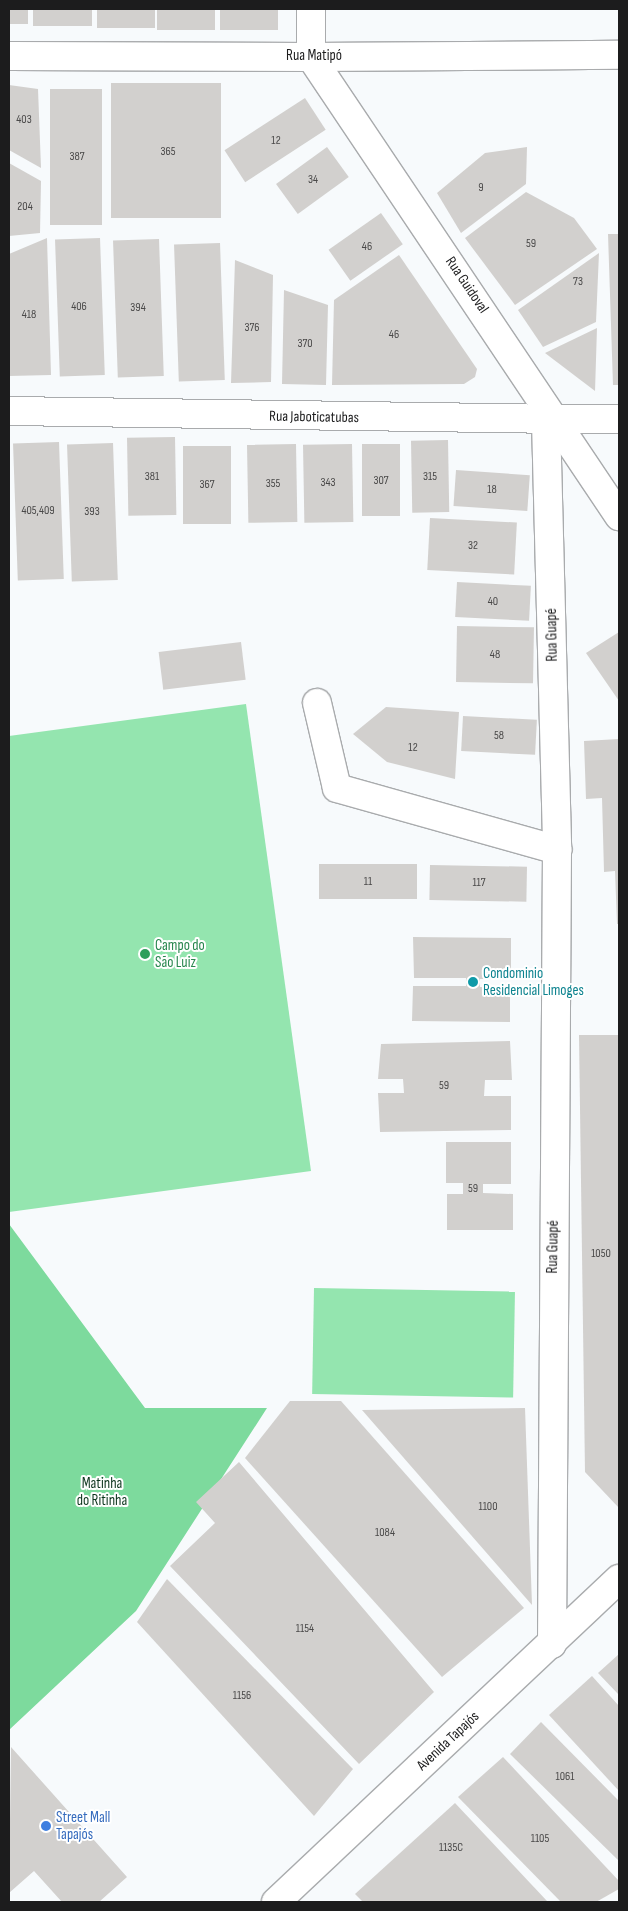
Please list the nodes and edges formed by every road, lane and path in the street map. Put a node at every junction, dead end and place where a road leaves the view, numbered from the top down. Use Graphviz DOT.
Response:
graph roads {
  1 [pos="311,9"];
  2 [pos="619,55"];
  3 [pos="9,56"];
  4 [pos="311,57"];
  5 [pos="9,411"];
  6 [pos="552,420"];
  7 [pos="619,420"];
  8 [pos="619,516"];
  9 [pos="317,703"];
  10 [pos="557,850"];
  11 [pos="619,1579"];
  12 [pos="552,1644"];
  13 [pos="276,1902"];
  1 -- 4 [label="street"];
  2 -- 4 [label="street, Rua Matipó"];
  3 -- 4 [label="street, Rua Matipó"];
  4 -- 6 [label="street, Rua Guidoval"];
  5 -- 6 [label="street, Rua Jaboticatubas"];
  6 -- 7 [label="street, Rua Jaboticatubas"];
  6 -- 8 [label="street, Rua Guidoval"];
  6 -- 10 [label="street, Rua Guapé"];
  9 -- 10 [label="street"];
  10 -- 12 [label="street, Rua Guapé"];
  11 -- 12 [label="street, Avenida Tapajós"];
  12 -- 13 [label="street, Avenida Tapajós"];
}
